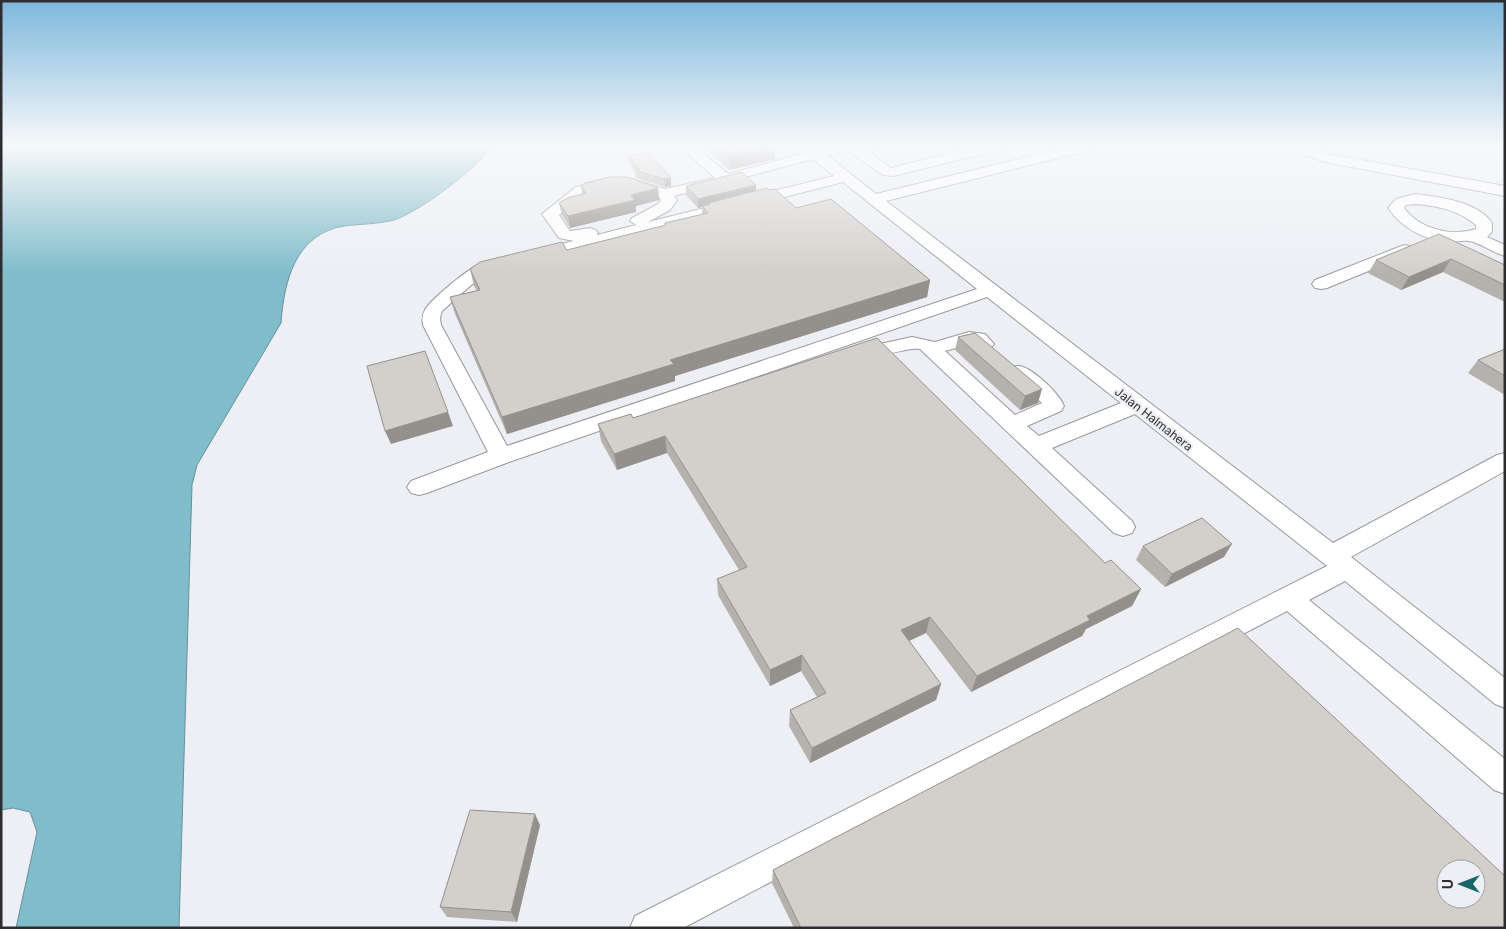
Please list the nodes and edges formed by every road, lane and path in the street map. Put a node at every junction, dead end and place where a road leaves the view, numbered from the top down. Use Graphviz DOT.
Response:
graph roads {
  1 [pos="592,187"];
  2 [pos="644,187"];
  3 [pos="691,187"];
  4 [pos="803,187"];
  5 [pos="810,187"];
  6 [pos="859,187"];
  7 [pos="920,187"];
  8 [pos="1485,187"];
  9 [pos="1505,191"];
  10 [pos="664,194"];
  11 [pos="823,198"];
  12 [pos="873,199"];
  13 [pos="1479,234"];
  14 [pos="1441,235"];
  15 [pos="1505,241"];
  16 [pos="1505,251"];
  17 [pos="1484,258"];
  18 [pos="1505,268"];
  19 [pos="1321,284"];
  20 [pos="990,290"];
  21 [pos="888,348"];
  22 [pos="932,349"];
  23 [pos="1137,405"];
  24 [pos="1012,424"];
  25 [pos="1035,446"];
  26 [pos="501,456"];
  27 [pos="1505,461"];
  28 [pos="419,487"];
  29 [pos="1122,527"];
  30 [pos="1339,562"];
  31 [pos="1288,598"];
  32 [pos="1505,695"];
  33 [pos="1505,779"];
  34 [pos="647,928"];
  1 -- 10 [label="street"];
  2 -- 10 [label="street"];
  3 -- 10 [label="street"];
  4 -- 26 [label="street"];
  5 -- 11 [label="street"];
  6 -- 12 [label="street, Jalan Halmahera"];
  7 -- 12 [label="street"];
  8 -- 9 [label="street"];
  12 -- 20 [label="street, Jalan Halmahera"];
  13 -- 14 [label="street"];
  13 -- 14 [label="street"];
  13 -- 15 [label="street"];
  13 -- 16 [label="street"];
  14 -- 19 [label="street"];
  17 -- 18 [label="street"];
  20 -- 23 [label="street, Jalan Halmahera"];
  20 -- 26 [label="street"];
  21 -- 22 [label="street"];
  22 -- 24 [label="street"];
  22 -- 24 [label="street"];
  23 -- 25 [label="street"];
  23 -- 30 [label="street, Jalan Halmahera"];
  24 -- 25 [label="street"];
  25 -- 29 [label="street"];
  26 -- 28 [label="street"];
  27 -- 30 [label="street"];
  30 -- 31 [label="street"];
  30 -- 32 [label="street, Jalan Halmahera"];
  31 -- 33 [label="street"];
  31 -- 34 [label="street"];
}
